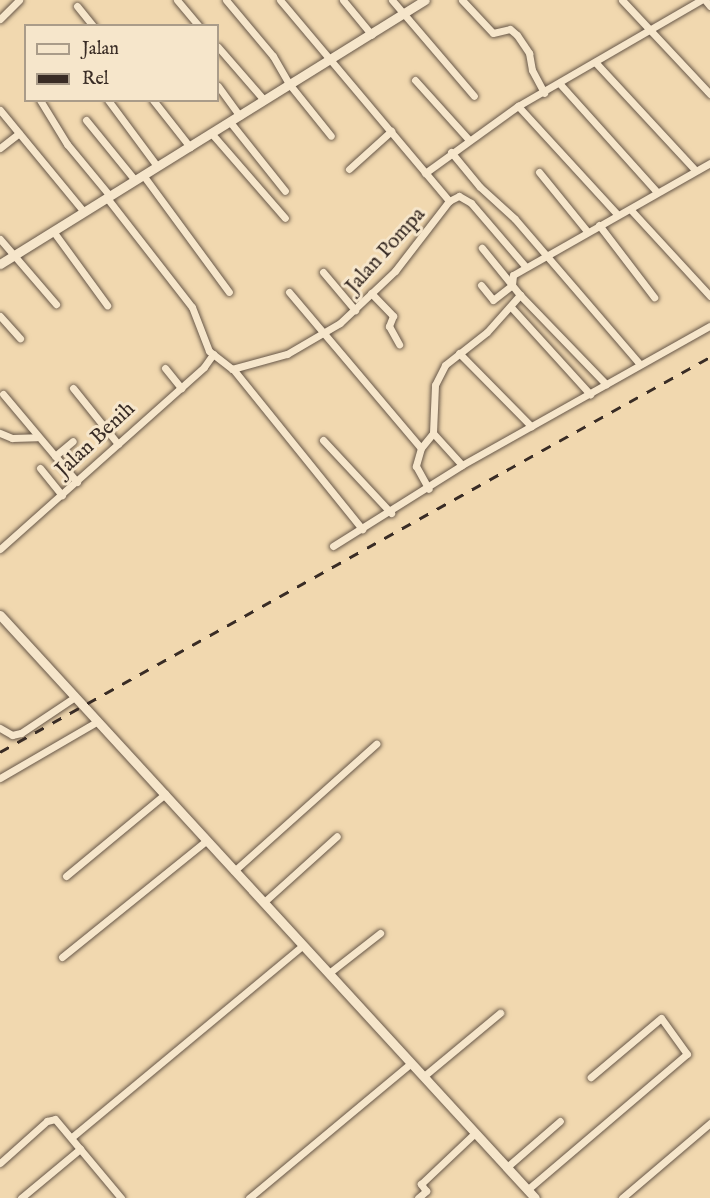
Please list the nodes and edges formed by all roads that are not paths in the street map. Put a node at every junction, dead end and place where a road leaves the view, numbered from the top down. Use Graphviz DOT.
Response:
graph roads {
  1 [pos="19,0"];
  2 [pos="177,0"];
  3 [pos="226,0"];
  4 [pos="280,0"];
  5 [pos="343,0"];
  6 [pos="392,0"];
  7 [pos="425,0"];
  8 [pos="462,0"];
  9 [pos="622,0"];
  10 [pos="701,0"];
  11 [pos="705,0"];
  12 [pos="77,6"];
  13 [pos="710,6"];
  14 [pos="404,14"];
  15 [pos="0,19"];
  16 [pos="91,24"];
  17 [pos="197,24"];
  18 [pos="649,30"];
  19 [pos="372,35"];
  20 [pos="219,48"];
  21 [pos="330,60"];
  22 [pos="596,63"];
  23 [pos="415,80"];
  24 [pos="560,84"];
  25 [pos="290,85"];
  26 [pos="219,87"];
  27 [pos="544,93"];
  28 [pos="710,94"];
  29 [pos="474,96"];
  30 [pos="264,100"];
  31 [pos="41,102"];
  32 [pos="109,102"];
  33 [pos="155,102"];
  34 [pos="518,106"];
  35 [pos="0,110"];
  36 [pos="240,116"];
  37 [pos="86,120"];
  38 [pos="230,122"];
  39 [pos="19,132"];
  40 [pos="391,132"];
  41 [pos="212,134"];
  42 [pos="331,136"];
  43 [pos="469,140"];
  44 [pos="190,147"];
  45 [pos="0,148"];
  46 [pos="451,152"];
  47 [pos="710,163"];
  48 [pos="157,166"];
  49 [pos="349,169"];
  50 [pos="694,170"];
  51 [pos="538,172"];
  52 [pos="425,173"];
  53 [pos="139,177"];
  54 [pos="285,191"];
  55 [pos="657,192"];
  56 [pos="109,197"];
  57 [pos="449,201"];
  58 [pos="631,210"];
  59 [pos="84,212"];
  60 [pos="617,214"];
  61 [pos="285,218"];
  62 [pos="599,225"];
  63 [pos="53,231"];
  64 [pos="587,231"];
  65 [pos="0,239"];
  66 [pos="482,248"];
  67 [pos="15,255"];
  68 [pos="544,255"];
  69 [pos="0,264"];
  70 [pos="525,266"];
  71 [pos="322,272"];
  72 [pos="481,285"];
  73 [pos="512,285"];
  74 [pos="229,292"];
  75 [pos="289,292"];
  76 [pos="371,293"];
  77 [pos="520,295"];
  78 [pos="710,296"];
  79 [pos="654,297"];
  80 [pos="56,304"];
  81 [pos="107,305"];
  82 [pos="511,307"];
  83 [pos="355,310"];
  84 [pos="0,316"];
  85 [pos="710,326"];
  86 [pos="323,331"];
  87 [pos="20,338"];
  88 [pos="399,344"];
  89 [pos="459,353"];
  90 [pos="213,354"];
  91 [pos="639,363"];
  92 [pos="165,368"];
  93 [pos="233,369"];
  94 [pos="606,384"];
  95 [pos="73,388"];
  96 [pos="181,388"];
  97 [pos="3,394"];
  98 [pos="590,394"];
  99 [pos="531,426"];
  100 [pos="0,433"];
  101 [pos="433,433"];
  102 [pos="37,437"];
  103 [pos="323,440"];
  104 [pos="73,441"];
  105 [pos="118,444"];
  106 [pos="421,448"];
  107 [pos="55,456"];
  108 [pos="462,465"];
  109 [pos="40,468"];
  110 [pos="77,482"];
  111 [pos="429,489"];
  112 [pos="62,495"];
  113 [pos="391,513"];
  114 [pos="362,529"];
  115 [pos="333,546"];
  116 [pos="0,549"];
  117 [pos="0,615"];
  118 [pos="75,697"];
  119 [pos="98,722"];
  120 [pos="0,728"];
  121 [pos="376,744"];
  122 [pos="0,778"];
  123 [pos="165,794"];
  124 [pos="337,836"];
  125 [pos="207,840"];
  126 [pos="234,871"];
  127 [pos="66,876"];
  128 [pos="264,902"];
  129 [pos="380,933"];
  130 [pos="303,945"];
  131 [pos="62,957"];
  132 [pos="329,973"];
  133 [pos="500,1013"];
  134 [pos="411,1063"];
  135 [pos="424,1076"];
  136 [pos="591,1077"];
  137 [pos="561,1121"];
  138 [pos="710,1123"];
  139 [pos="475,1133"];
  140 [pos="72,1137"];
  141 [pos="80,1149"];
  142 [pos="0,1163"];
  143 [pos="507,1167"];
  144 [pos="532,1196"];
  145 [pos="21,1198"];
  146 [pos="121,1198"];
  147 [pos="249,1198"];
  148 [pos="418,1198"];
  149 [pos="622,1198"];
  1 -- 15 [label="street"];
  2 -- 17 [label="street"];
  3 -- 25 [label="street"];
  4 -- 21 [label="street, Jalan Pompa"];
  5 -- 19 [label="street"];
  6 -- 14 [label="street"];
  7 -- 14 [label="street"];
  8 -- 27 [label="street"];
  9 -- 18 [label="street"];
  10 -- 18 [label="street"];
  11 -- 13 [label="street"];
  12 -- 16 [label="street"];
  14 -- 19 [label="street"];
  14 -- 29 [label="street"];
  18 -- 22 [label="street"];
  18 -- 28 [label="street"];
  19 -- 21 [label="street"];
  20 -- 30 [label="street"];
  21 -- 25 [label="street"];
  21 -- 40 [label="street, Jalan Pompa"];
  22 -- 24 [label="street"];
  22 -- 50 [label="street"];
  23 -- 43 [label="street"];
  24 -- 27 [label="street"];
  24 -- 55 [label="street"];
  25 -- 30 [label="street"];
  25 -- 42 [label="street"];
  26 -- 36 [label="street"];
  27 -- 34 [label="street"];
  30 -- 36 [label="street"];
  31 -- 56 [label="street"];
  32 -- 48 [label="street"];
  33 -- 44 [label="street"];
  34 -- 43 [label="street"];
  34 -- 60 [label="street"];
  35 -- 39 [label="street"];
  36 -- 38 [label="street"];
  37 -- 53 [label="street"];
  38 -- 41 [label="street"];
  38 -- 54 [label="street"];
  39 -- 45 [label="street"];
  39 -- 59 [label="street"];
  40 -- 49 [label="street"];
  40 -- 52 [label="street, Jalan Pompa"];
  41 -- 44 [label="street"];
  41 -- 61 [label="street"];
  43 -- 46 [label="street"];
  44 -- 48 [label="street"];
  46 -- 52 [label="street"];
  46 -- 68 [label="street"];
  47 -- 50 [label="street"];
  48 -- 53 [label="street"];
  50 -- 55 [label="street"];
  51 -- 64 [label="street"];
  52 -- 57 [label="street, Jalan Pompa"];
  53 -- 56 [label="street"];
  53 -- 74 [label="street"];
  55 -- 58 [label="street"];
  56 -- 59 [label="street"];
  56 -- 90 [label="street"];
  57 -- 70 [label="street"];
  57 -- 76 [label="street, Jalan Pompa"];
  58 -- 60 [label="street"];
  58 -- 78 [label="street"];
  59 -- 63 [label="street"];
  60 -- 62 [label="street"];
  62 -- 64 [label="street"];
  62 -- 79 [label="street"];
  63 -- 67 [label="street"];
  63 -- 81 [label="street"];
  64 -- 68 [label="street"];
  65 -- 67 [label="street"];
  66 -- 73 [label="street"];
  67 -- 69 [label="street"];
  67 -- 80 [label="street"];
  68 -- 70 [label="street"];
  68 -- 91 [label="street"];
  70 -- 73 [label="street"];
  71 -- 83 [label="street"];
  72 -- 73 [label="street"];
  73 -- 77 [label="street"];
  75 -- 86 [label="street"];
  76 -- 83 [label="street, Jalan Pompa"];
  76 -- 88 [label="street"];
  77 -- 82 [label="street"];
  77 -- 94 [label="street"];
  82 -- 89 [label="street"];
  82 -- 98 [label="street"];
  83 -- 86 [label="street, Jalan Pompa"];
  84 -- 87 [label="street"];
  85 -- 91 [label="street"];
  86 -- 93 [label="street, Jalan Pompa"];
  86 -- 106 [label="street"];
  89 -- 99 [label="street"];
  89 -- 101 [label="street"];
  90 -- 93 [label="street"];
  90 -- 96 [label="street, Jalan Benih"];
  91 -- 94 [label="street"];
  92 -- 96 [label="street"];
  93 -- 114 [label="street"];
  94 -- 98 [label="street"];
  95 -- 105 [label="street"];
  96 -- 105 [label="street, Jalan Benih"];
  97 -- 102 [label="street"];
  98 -- 99 [label="street"];
  99 -- 108 [label="street"];
  100 -- 102 [label="street"];
  101 -- 106 [label="street"];
  101 -- 108 [label="street"];
  102 -- 107 [label="street"];
  103 -- 113 [label="street"];
  104 -- 107 [label="street"];
  105 -- 110 [label="street, Jalan Benih"];
  106 -- 111 [label="street"];
  107 -- 110 [label="street"];
  108 -- 111 [label="street"];
  109 -- 112 [label="street"];
  110 -- 112 [label="street, Jalan Benih"];
  111 -- 113 [label="street"];
  112 -- 116 [label="street, Jalan Benih"];
  113 -- 114 [label="street"];
  114 -- 115 [label="street"];
  117 -- 118 [label="street"];
  118 -- 119 [label="street"];
  118 -- 120 [label="street"];
  119 -- 122 [label="street"];
  119 -- 123 [label="street"];
  121 -- 126 [label="street"];
  123 -- 125 [label="street"];
  123 -- 127 [label="street"];
  124 -- 128 [label="street"];
  125 -- 126 [label="street"];
  125 -- 131 [label="street"];
  126 -- 128 [label="street"];
  128 -- 130 [label="street"];
  129 -- 132 [label="street"];
  130 -- 132 [label="street"];
  130 -- 140 [label="street"];
  132 -- 134 [label="street"];
  133 -- 135 [label="street"];
  134 -- 135 [label="street"];
  134 -- 147 [label="street"];
  135 -- 139 [label="street"];
  136 -- 144 [label="street"];
  137 -- 143 [label="street"];
  138 -- 149 [label="street"];
  139 -- 143 [label="street"];
  139 -- 148 [label="street"];
  140 -- 141 [label="street"];
  140 -- 142 [label="street"];
  141 -- 145 [label="street"];
  141 -- 146 [label="street"];
  143 -- 144 [label="street"];
}
